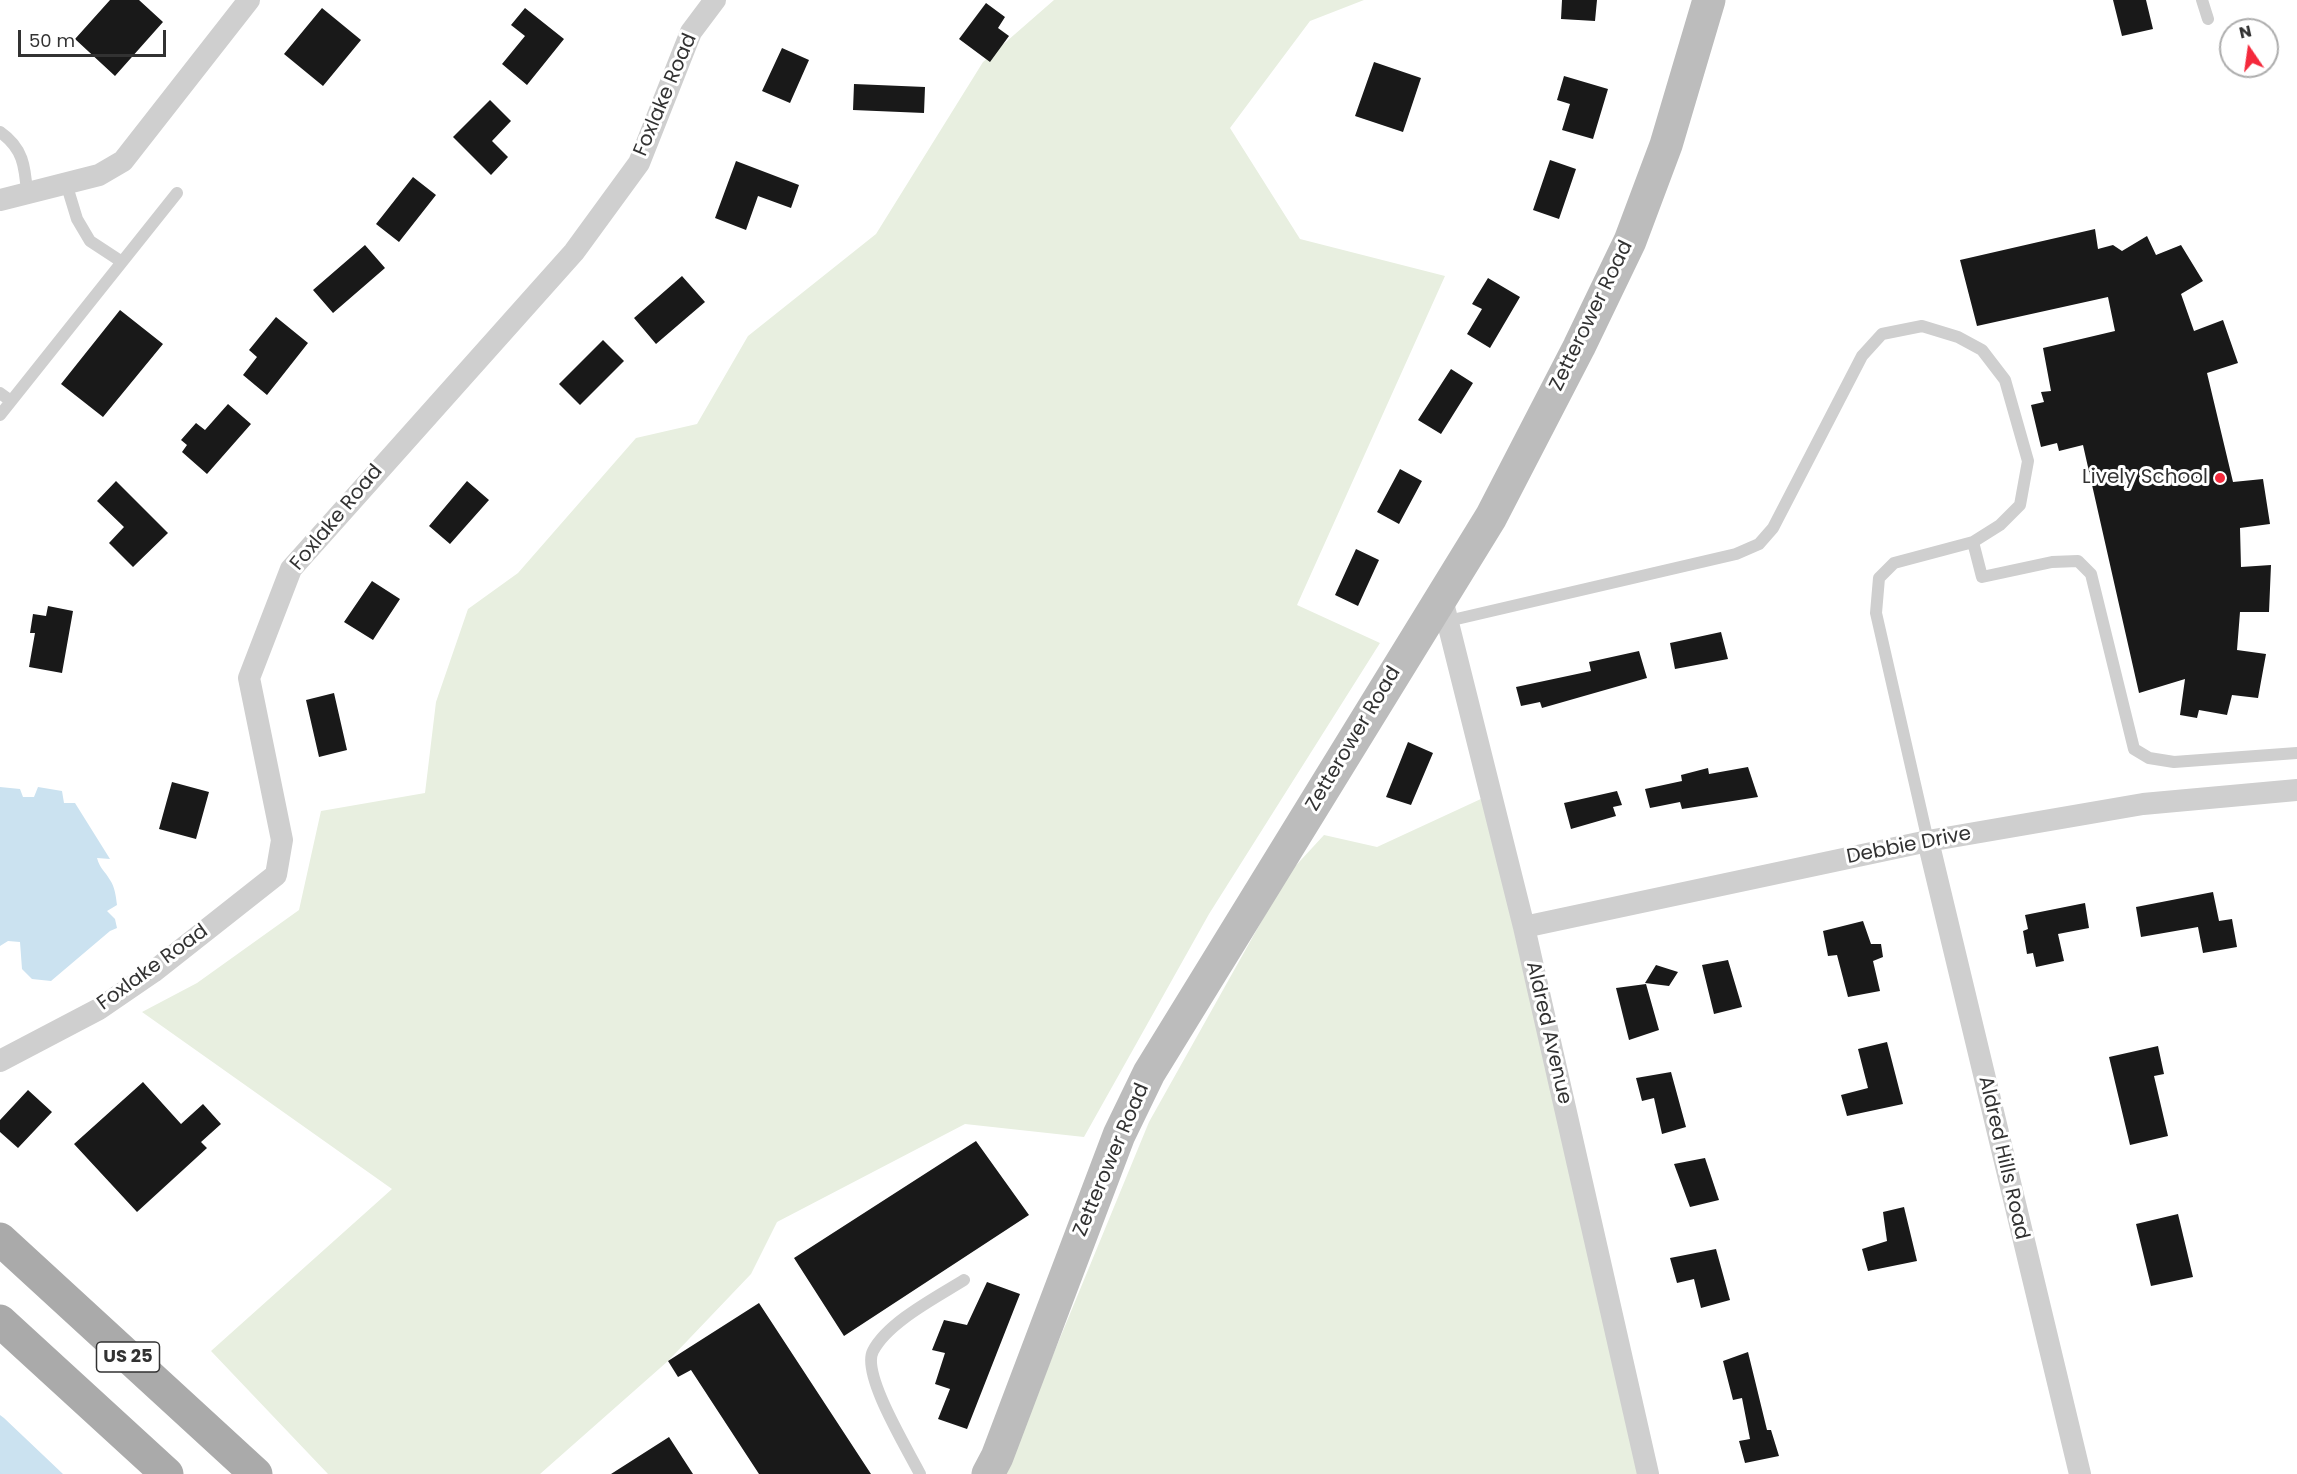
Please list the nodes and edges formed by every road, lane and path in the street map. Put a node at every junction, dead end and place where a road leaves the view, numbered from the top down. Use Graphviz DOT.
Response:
graph roads {
  1 [pos="249,0"];
  2 [pos="715,0"];
  3 [pos="1709,0"];
  4 [pos="2202,0"];
  5 [pos="2208,19"];
  6 [pos="0,132"];
  7 [pos="66,183"];
  8 [pos="27,192"];
  9 [pos="177,193"];
  10 [pos="0,200"];
  11 [pos="122,262"];
  12 [pos="0,393"];
  13 [pos="11,401"];
  14 [pos="0,415"];
  15 [pos="1973,542"];
  16 [pos="1445,608"];
  17 [pos="2297,753"];
  18 [pos="2297,790"];
  19 [pos="1928,841"];
  20 [pos="1524,927"];
  21 [pos="0,1061"];
  22 [pos="0,1239"];
  23 [pos="964,1280"];
  24 [pos="0,1321"];
  25 [pos="167,1474"];
  26 [pos="256,1474"];
  27 [pos="920,1474"];
  28 [pos="988,1474"];
  29 [pos="1648,1474"];
  30 [pos="2080,1474"];
  1 -- 7 [label="street"];
  2 -- 21 [label="street, Foxlake Road"];
  3 -- 16 [label="street, Zetterower Road"];
  4 -- 5 [label="lane"];
  6 -- 8 [label="lane"];
  7 -- 8 [label="street"];
  7 -- 11 [label="lane"];
  8 -- 10 [label="street"];
  9 -- 11 [label="lane"];
  11 -- 13 [label="lane"];
  12 -- 13 [label="lane"];
  13 -- 14 [label="lane"];
  15 -- 16 [label="lane"];
  15 -- 17 [label="lane"];
  15 -- 19 [label="lane"];
  16 -- 20 [label="street, Aldred Avenue"];
  16 -- 28 [label="street, Zetterower Road"];
  18 -- 19 [label="street, Debbie Drive"];
  19 -- 20 [label="street, Debbie Drive"];
  19 -- 30 [label="street, Aldred Hills Road"];
  20 -- 29 [label="street, Aldred Avenue"];
  22 -- 26 [label="main road, US 25"];
  23 -- 27 [label="lane"];
  24 -- 25 [label="main road, US 25"];
}
